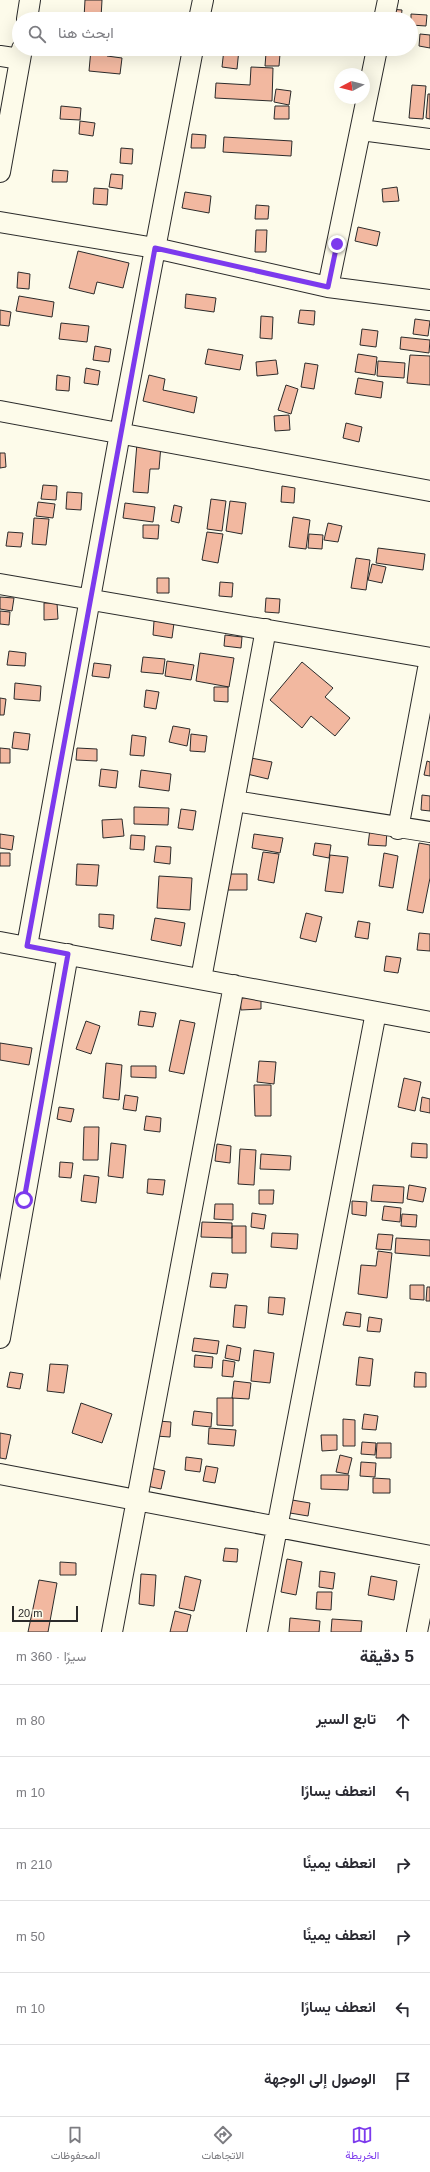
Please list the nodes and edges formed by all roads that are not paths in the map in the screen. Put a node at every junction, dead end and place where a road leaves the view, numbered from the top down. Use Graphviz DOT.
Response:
graph roads {
  1 [pos="30,0"];
  2 [pos="203,0"];
  3 [pos="388,0"];
  4 [pos="28,12"];
  5 [pos="200,12"];
  6 [pos="385,12"];
  7 [pos="12,55"];
  8 [pos="0,56"];
  9 [pos="21,56"];
  10 [pos="192,56"];
  11 [pos="377,56"];
  12 [pos="361,130"];
  13 [pos="430,139"];
  14 [pos="0,172"];
  15 [pos="0,222"];
  16 [pos="155,248"];
  17 [pos="328,287"];
  18 [pos="430,300"];
  19 [pos="0,411"];
  20 [pos="120,433"];
  21 [pos="430,491"];
  22 [pos="0,584"];
  23 [pos="90,599"];
  24 [pos="266,629"];
  25 [pos="430,658"];
  26 [pos="234,801"];
  27 [pos="399,828"];
  28 [pos="430,832"];
  29 [pos="0,942"];
  30 [pos="27,946"];
  31 [pos="68,954"];
  32 [pos="201,979"];
  33 [pos="234,985"];
  34 [pos="376,1012"];
  35 [pos="430,1022"];
  36 [pos="0,1338"];
  37 [pos="0,1474"];
  38 [pos="137,1500"];
  39 [pos="277,1527"];
  40 [pos="430,1556"];
  41 [pos="430,1566"];
  42 [pos="112,1632"];
  43 [pos="257,1632"];
  44 [pos="417,1632"];
  1 -- 4 [label="street"];
  2 -- 5 [label="street"];
  3 -- 6 [label="street"];
  7 -- 8 [label="street"];
  9 -- 14 [label="street"];
  10 -- 16 [label="street"];
  11 -- 12 [label="street"];
  12 -- 13 [label="street"];
  12 -- 17 [label="street"];
  15 -- 16 [label="street"];
  16 -- 17 [label="street"];
  16 -- 20 [label="street"];
  17 -- 18 [label="street"];
  19 -- 20 [label="street"];
  20 -- 21 [label="street"];
  20 -- 23 [label="street"];
  22 -- 23 [label="street"];
  23 -- 24 [label="street"];
  23 -- 30 [label="street"];
  24 -- 25 [label="street"];
  24 -- 26 [label="street"];
  25 -- 27 [label="street"];
  26 -- 27 [label="street"];
  26 -- 32 [label="street"];
  27 -- 28 [label="street"];
  29 -- 30 [label="street"];
  30 -- 31 [label="street"];
  31 -- 32 [label="street"];
  31 -- 36 [label="street"];
  32 -- 33 [label="street"];
  33 -- 34 [label="street"];
  33 -- 38 [label="street"];
  34 -- 35 [label="street"];
  34 -- 39 [label="street"];
  37 -- 38 [label="street"];
  38 -- 39 [label="street"];
  38 -- 42 [label="street"];
  39 -- 40 [label="street"];
  39 -- 43 [label="street"];
  41 -- 44 [label="street"];
}
